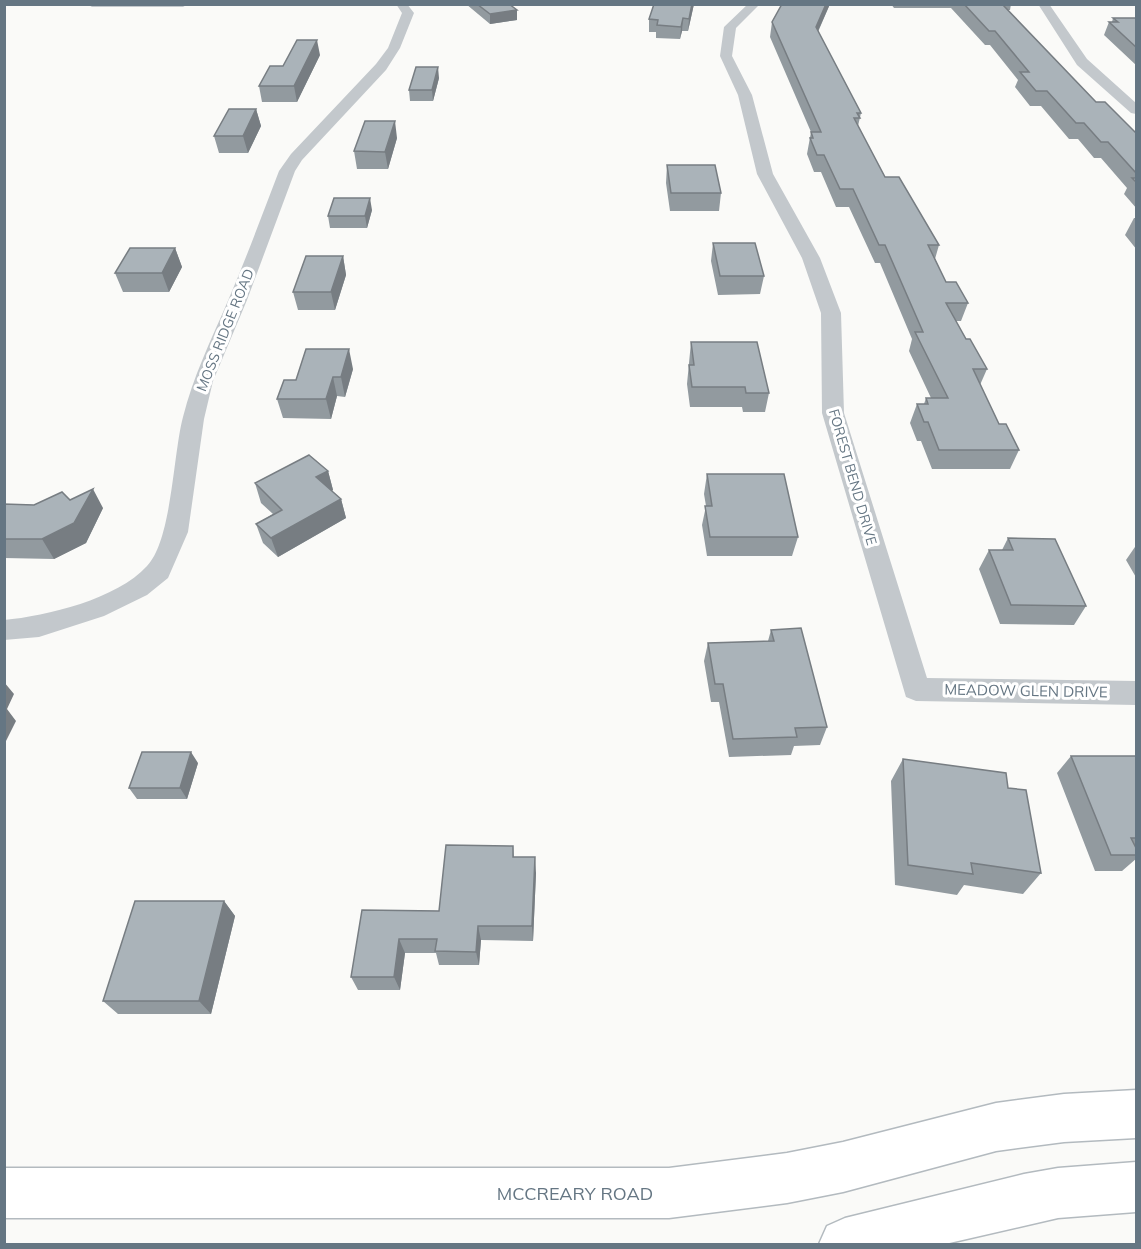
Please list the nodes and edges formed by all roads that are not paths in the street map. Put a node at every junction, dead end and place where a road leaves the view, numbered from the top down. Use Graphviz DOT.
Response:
graph roads {
  1 [pos="92,4"];
  2 [pos="183,4"];
  3 [pos="401,4"];
  4 [pos="755,4"];
  5 [pos="1043,4"];
  6 [pos="1137,110"];
  7 [pos="4,630"];
  8 [pos="916,688"];
  9 [pos="1137,693"];
  10 [pos="1137,1114"];
  11 [pos="1137,1188"];
  12 [pos="4,1193"];
  13 [pos="845,1245"];
  1 -- 2 [label="street"];
  3 -- 7 [label="street, MOSS RIDGE ROAD"];
  4 -- 8 [label="street, FOREST BEND DRIVE"];
  5 -- 6 [label="street"];
  8 -- 9 [label="street, MEADOW GLEN DRIVE"];
  10 -- 12 [label="main road, MCCREARY ROAD"];
  11 -- 13 [label="main road"];
}
